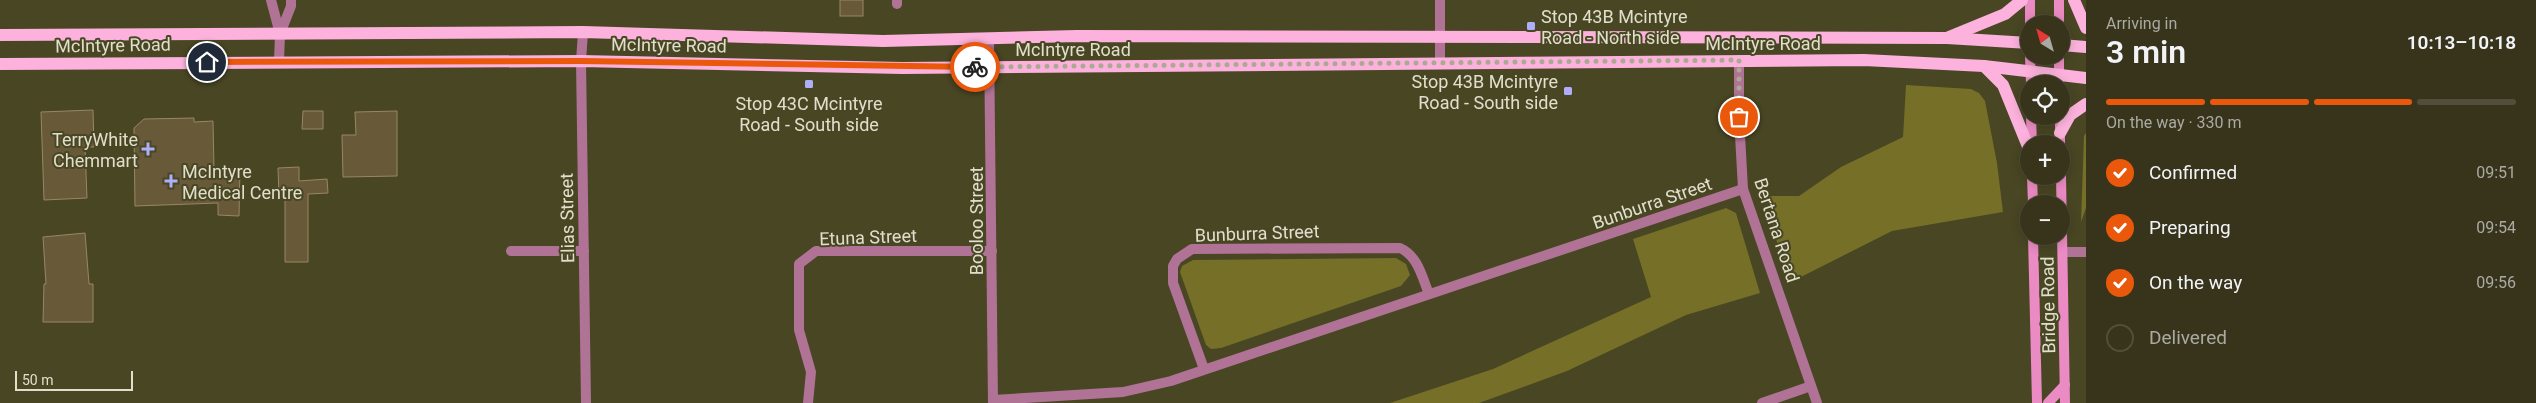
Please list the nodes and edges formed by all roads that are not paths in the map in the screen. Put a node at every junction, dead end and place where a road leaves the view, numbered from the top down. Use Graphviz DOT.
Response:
graph roads {
  1 [pos="271,0"];
  2 [pos="291,0"];
  3 [pos="1440,0"];
  4 [pos="2022,0"];
  5 [pos="2030,0"];
  6 [pos="2059,0"];
  7 [pos="2074,0"];
  8 [pos="2030,15"];
  9 [pos="2059,15"];
  10 [pos="2086,28"];
  11 [pos="583,32"];
  12 [pos="0,34"];
  13 [pos="280,34"];
  14 [pos="1440,36"];
  15 [pos="1947,38"];
  16 [pos="989,39"];
  17 [pos="2020,42"];
  18 [pos="2070,46"];
  19 [pos="2086,47"];
  20 [pos="1739,60"];
  21 [pos="279,61"];
  22 [pos="581,61"];
  23 [pos="1440,62"];
  24 [pos="0,64"];
  25 [pos="1984,66"];
  26 [pos="989,67"];
  27 [pos="2020,75"];
  28 [pos="2086,78"];
  29 [pos="2070,79"];
  30 [pos="2086,104"];
  31 [pos="2023,135"];
  32 [pos="2061,135"];
  33 [pos="2061,185"];
  34 [pos="1743,189"];
  35 [pos="2034,245"];
  36 [pos="512,251"];
  37 [pos="584,251"];
  38 [pos="992,251"];
  39 [pos="2063,252"];
  40 [pos="2086,252"];
  41 [pos="1429,294"];
  42 [pos="1204,369"];
  43 [pos="2065,385"];
  44 [pos="1812,386"];
  45 [pos="992,401"];
  46 [pos="586,403"];
  47 [pos="808,403"];
  48 [pos="1762,403"];
  49 [pos="1817,403"];
  50 [pos="2037,403"];
  51 [pos="2048,403"];
  52 [pos="2065,403"];
  1 -- 13 [label="street"];
  2 -- 13 [label="street"];
  3 -- 14 [label="street"];
  4 -- 15 [label="main road"];
  5 -- 8 [label="main road"];
  6 -- 9 [label="main road"];
  7 -- 10 [label="main road"];
  11 -- 13 [label="main road, McIntyre Road"];
  11 -- 16 [label="main road, McIntyre Road"];
  11 -- 22 [label="street, Elias Street"];
  12 -- 13 [label="main road, McIntyre Road"];
  13 -- 21 [label="street"];
  14 -- 15 [label="main road, McIntyre Road"];
  14 -- 16 [label="main road, McIntyre Road"];
  14 -- 23 [label="street"];
  15 -- 17 [label="main road, McIntyre Road"];
  16 -- 26 [label="street, Booloo Street"];
  18 -- 19 [label="main road"];
  20 -- 23 [label="main road, McIntyre Road"];
  20 -- 25 [label="main road, McIntyre Road"];
  20 -- 34 [label="street, Bertana Road"];
  21 -- 22 [label="main road, McIntyre Road"];
  21 -- 24 [label="main road, McIntyre Road"];
  22 -- 26 [label="main road, McIntyre Road"];
  22 -- 37 [label="street, Elias Street"];
  23 -- 26 [label="main road, McIntyre Road"];
  25 -- 27 [label="main road, McIntyre Road"];
  25 -- 31 [label="main road"];
  26 -- 38 [label="street, Booloo Street"];
  28 -- 29 [label="main road, McIntyre Road"];
  30 -- 32 [label="main road"];
  33 -- 39 [label="main road, Bridge Road"];
  34 -- 41 [label="street, Bunburra Street"];
  34 -- 44 [label="street, Bertana Road"];
  35 -- 50 [label="main road, Bridge Road"];
  36 -- 37 [label="street"];
  37 -- 46 [label="street, Elias Street"];
  38 -- 45 [label="street, Booloo Street"];
  38 -- 47 [label="street, Etuna Street"];
  39 -- 40 [label="street"];
  39 -- 43 [label="main road, Bridge Road"];
  41 -- 42 [label="street, Bunburra Street"];
  41 -- 42 [label="street, Bunburra Street"];
  42 -- 45 [label="street, Bunburra Street"];
  43 -- 51 [label="main road"];
  43 -- 52 [label="main road, Bridge Road"];
  44 -- 48 [label="street"];
  44 -- 49 [label="street, Bertana Road"];
}
